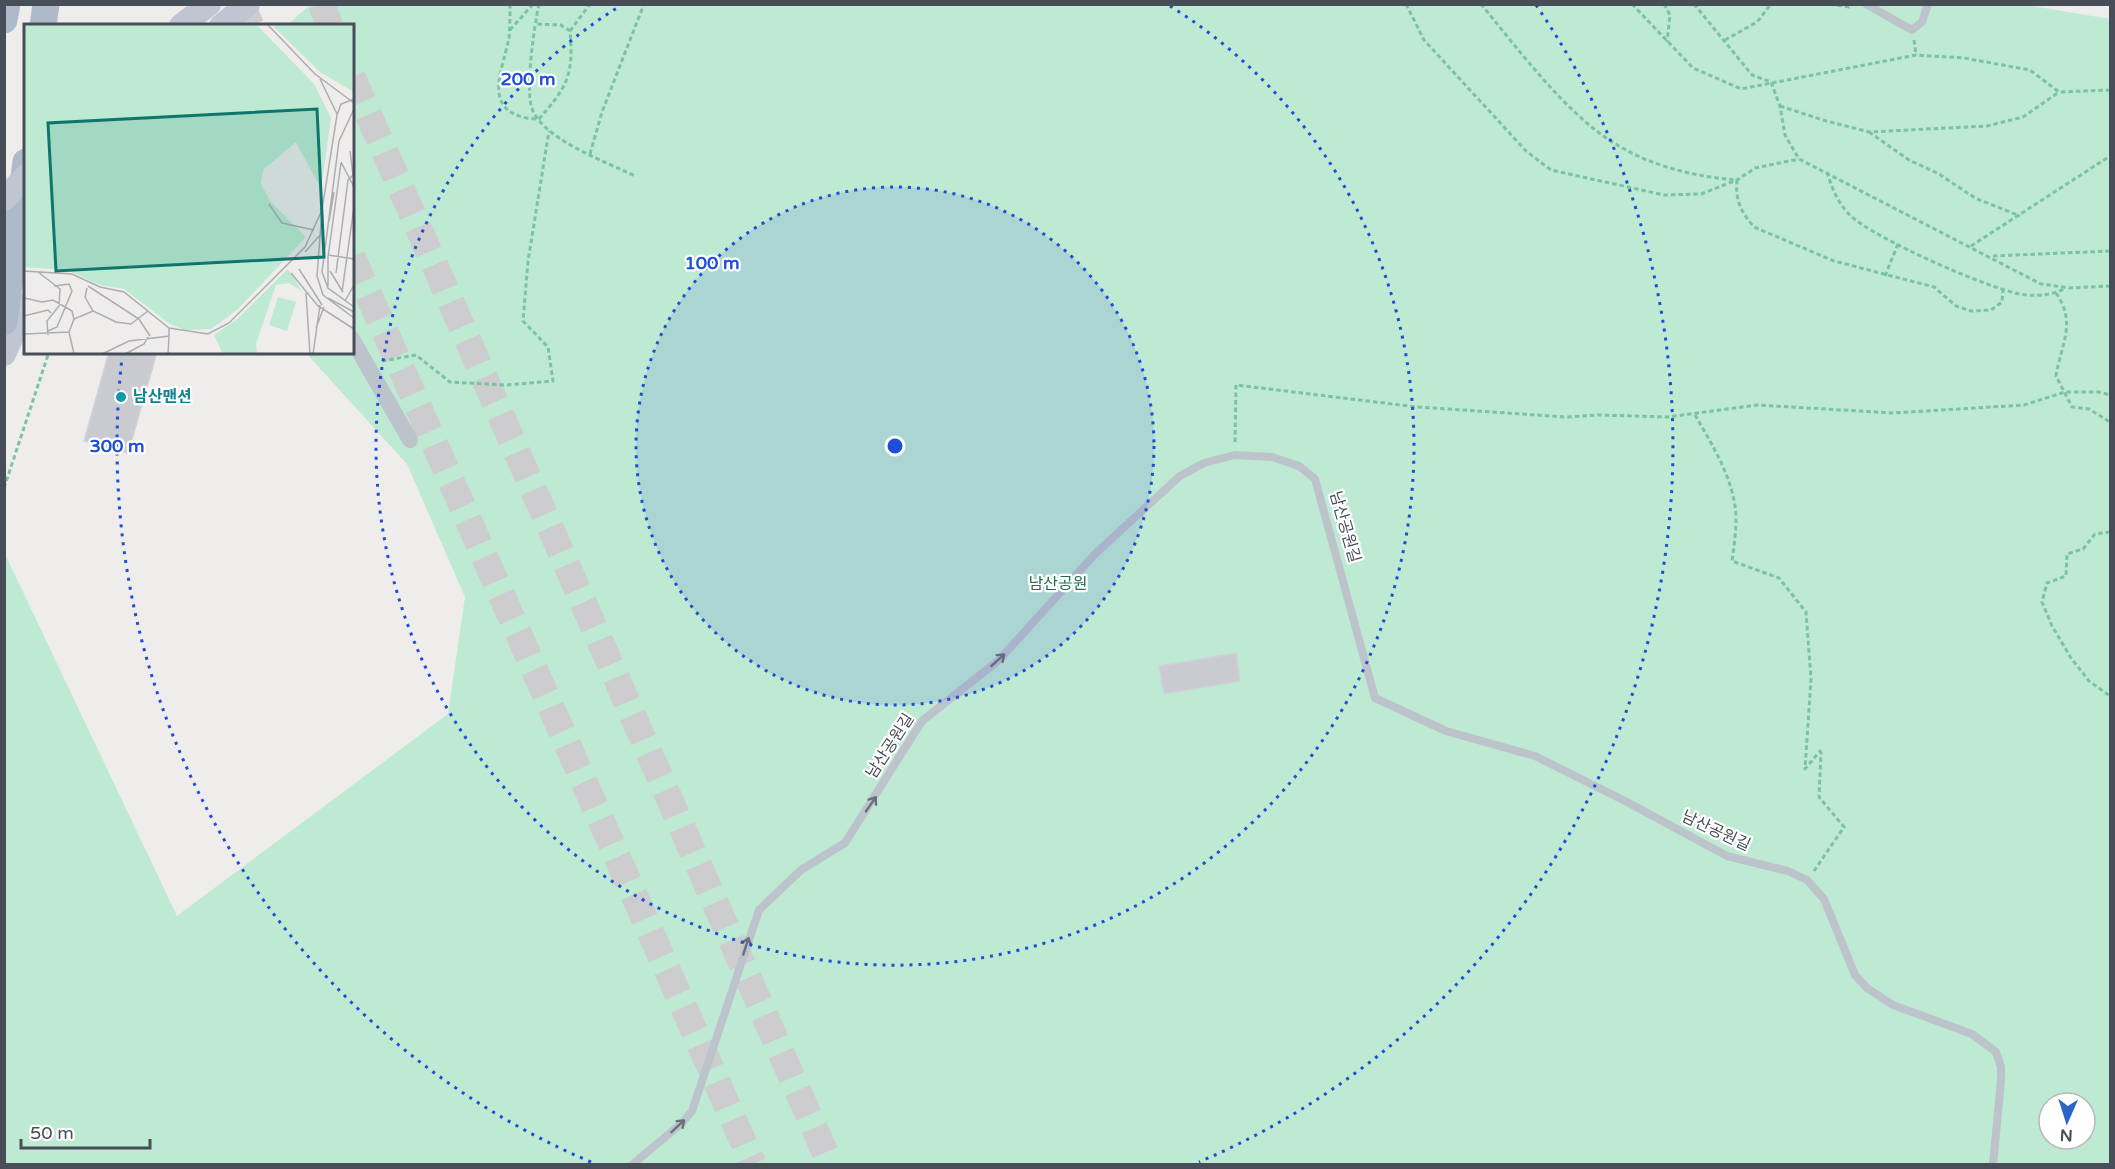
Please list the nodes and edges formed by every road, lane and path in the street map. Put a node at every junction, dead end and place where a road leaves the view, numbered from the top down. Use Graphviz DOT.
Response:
graph roads {
  1 [pos="7,4"];
  2 [pos="46,4"];
  3 [pos="209,4"];
  4 [pos="248,4"];
  5 [pos="510,4"];
  6 [pos="532,4"];
  7 [pos="539,4"];
  8 [pos="591,4"];
  9 [pos="644,4"];
  10 [pos="1406,4"];
  11 [pos="1481,4"];
  12 [pos="1632,4"];
  13 [pos="1664,4"];
  14 [pos="1694,4"];
  15 [pos="1771,4"];
  16 [pos="1830,4"];
  17 [pos="1853,4"];
  18 [pos="1866,4"];
  19 [pos="1928,4"];
  20 [pos="4,20"];
  21 [pos="44,24"];
  22 [pos="184,24"];
  23 [pos="223,24"];
  24 [pos="535,24"];
  25 [pos="509,30"];
  26 [pos="570,32"];
  27 [pos="1725,40"];
  28 [pos="1666,42"];
  29 [pos="1771,82"];
  30 [pos="2110,90"];
  31 [pos="2059,92"];
  32 [pos="1780,105"];
  33 [pos="539,119"];
  34 [pos="549,131"];
  35 [pos="1869,132"];
  36 [pos="590,154"];
  37 [pos="2110,156"];
  38 [pos="1799,159"];
  39 [pos="1827,172"];
  40 [pos="635,176"];
  41 [pos="24,177"];
  42 [pos="24,178"];
  43 [pos="1737,180"];
  44 [pos="4,199"];
  45 [pos="2020,216"];
  46 [pos="1898,243"];
  47 [pos="1971,246"];
  48 [pos="2110,251"];
  49 [pos="1992,256"];
  50 [pos="1885,276"];
  51 [pos="2110,286"];
  52 [pos="2066,288"];
  53 [pos="2003,289"];
  54 [pos="2056,293"];
  55 [pos="24,309"];
  56 [pos="4,322"];
  57 [pos="354,342"];
  58 [pos="4,354"];
  59 [pos="48,354"];
  60 [pos="368,364"];
  61 [pos="2065,392"];
  62 [pos="2110,395"];
  63 [pos="1695,415"];
  64 [pos="2110,422"];
  65 [pos="410,440"];
  66 [pos="1235,455"];
  67 [pos="4,488"];
  68 [pos="2110,532"];
  69 [pos="2110,696"];
  70 [pos="1808,880"];
  71 [pos="633,1164"];
  72 [pos="1993,1164"];
  1 -- 20 [label="main road"];
  2 -- 21 [label="main road"];
  3 -- 22 [label="main road"];
  4 -- 23 [label="main road"];
  5 -- 25 [label="path"];
  6 -- 25 [label="path"];
  7 -- 24 [label="path"];
  8 -- 26 [label="path"];
  9 -- 36 [label="path"];
  10 -- 43 [label="path"];
  11 -- 43 [label="path"];
  12 -- 28 [label="path"];
  13 -- 28 [label="path"];
  14 -- 27 [label="path"];
  15 -- 27 [label="path"];
  16 -- 17 [label="path"];
  18 -- 19 [label="lane"];
  24 -- 26 [label="path"];
  24 -- 33 [label="path"];
  25 -- 33 [label="path"];
  26 -- 33 [label="path"];
  27 -- 29 [label="path"];
  28 -- 29 [label="path"];
  29 -- 31 [label="path"];
  29 -- 32 [label="path"];
  30 -- 31 [label="path"];
  31 -- 35 [label="path"];
  32 -- 35 [label="path"];
  32 -- 38 [label="path"];
  33 -- 34 [label="path"];
  34 -- 36 [label="path"];
  34 -- 60 [label="path"];
  35 -- 45 [label="path"];
  36 -- 40 [label="path"];
  37 -- 45 [label="path"];
  38 -- 39 [label="path"];
  38 -- 43 [label="path"];
  39 -- 46 [label="path"];
  39 -- 47 [label="path"];
  41 -- 56 [label="main road"];
  42 -- 44 [label="main road, bridge"];
  43 -- 50 [label="path"];
  45 -- 47 [label="path"];
  46 -- 50 [label="path"];
  46 -- 53 [label="path"];
  47 -- 49 [label="path"];
  48 -- 49 [label="path"];
  49 -- 52 [label="path"];
  50 -- 53 [label="path"];
  51 -- 52 [label="path"];
  52 -- 54 [label="path"];
  53 -- 54 [label="path"];
  54 -- 61 [label="path"];
  55 -- 58 [label="main road"];
  57 -- 60 [label="street"];
  59 -- 67 [label="path"];
  60 -- 65 [label="street"];
  61 -- 62 [label="path"];
  61 -- 63 [label="path"];
  61 -- 64 [label="path"];
  63 -- 66 [label="path"];
  63 -- 70 [label="path"];
  66 -- 70 [label="lane, 남산공원길"];
  71 -- 66 [label="lane, 남산공원길, one-way"];
  68 -- 69 [label="path"];
  70 -- 72 [label="lane"];
}
